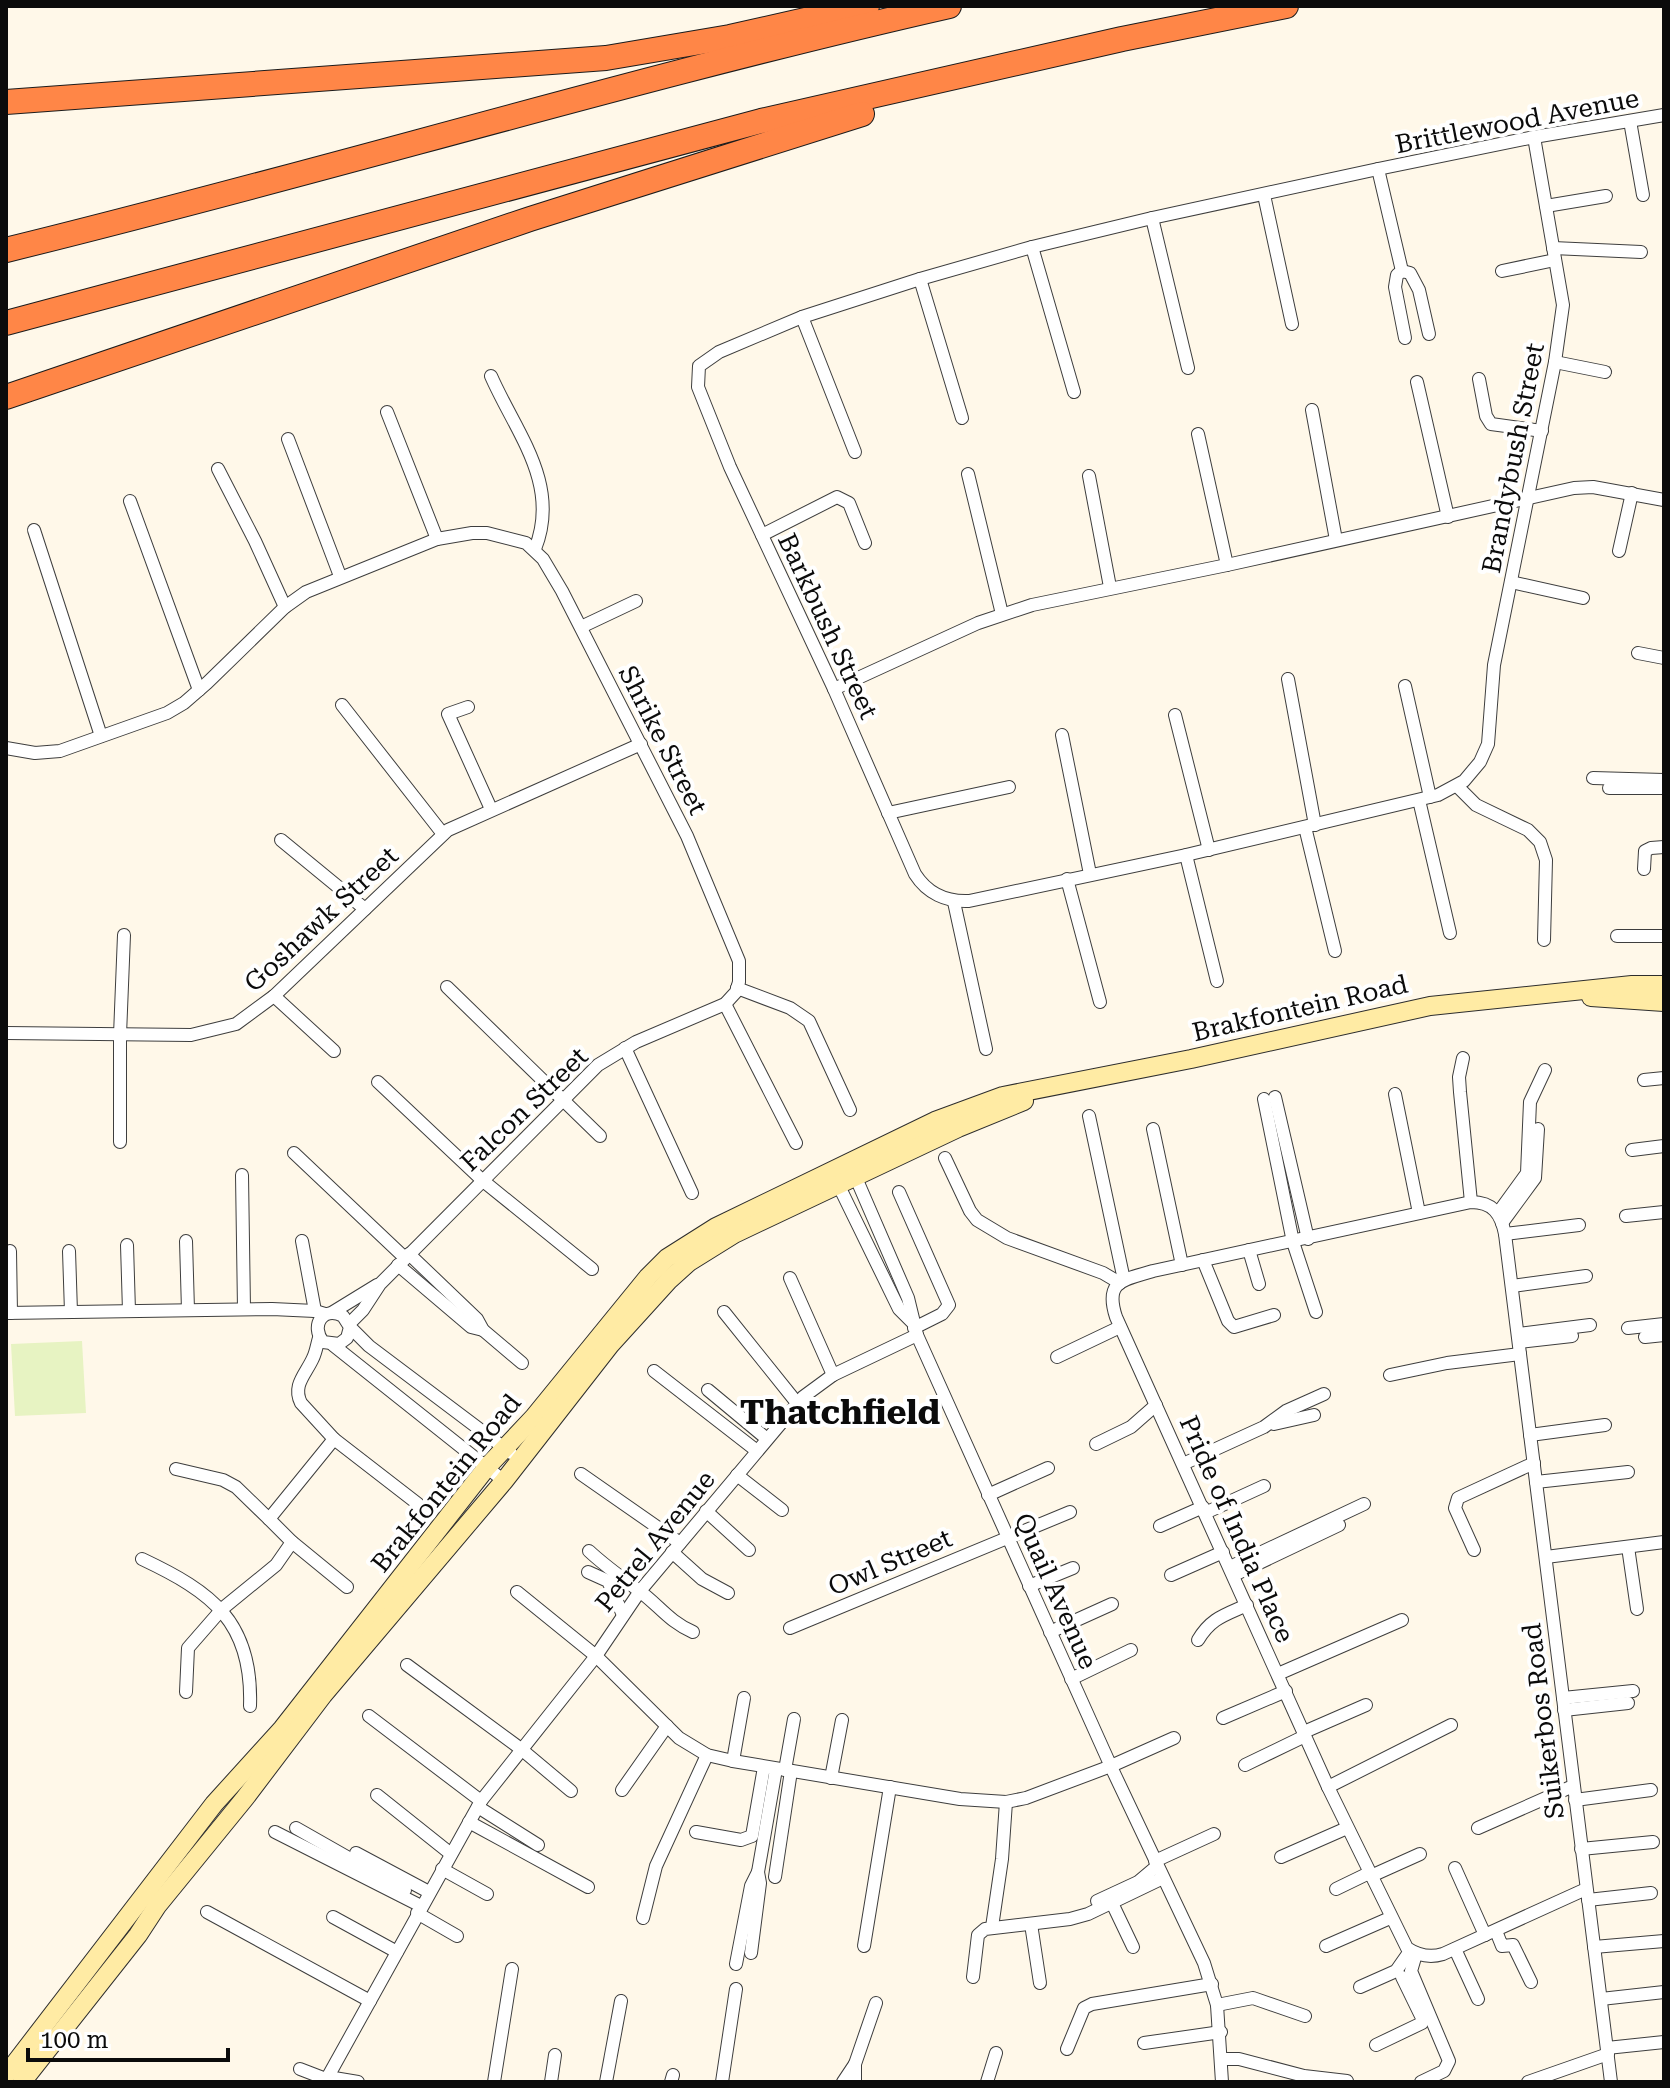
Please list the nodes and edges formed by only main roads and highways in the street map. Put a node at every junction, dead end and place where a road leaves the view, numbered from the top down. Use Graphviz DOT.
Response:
graph roads {
  1 [pos="867,6"];
  2 [pos="949,6"];
  3 [pos="1286,6"];
  4 [pos="999,68"];
  5 [pos="6,102"];
  6 [pos="6,250"];
  7 [pos="6,323"];
  8 [pos="6,397"];
  1 -- 5 [label="highway"];
  2 -- 6 [label="highway"];
  3 -- 4 [label="highway"];
  4 -- 7 [label="highway"];
  4 -- 8 [label="highway"];
}
